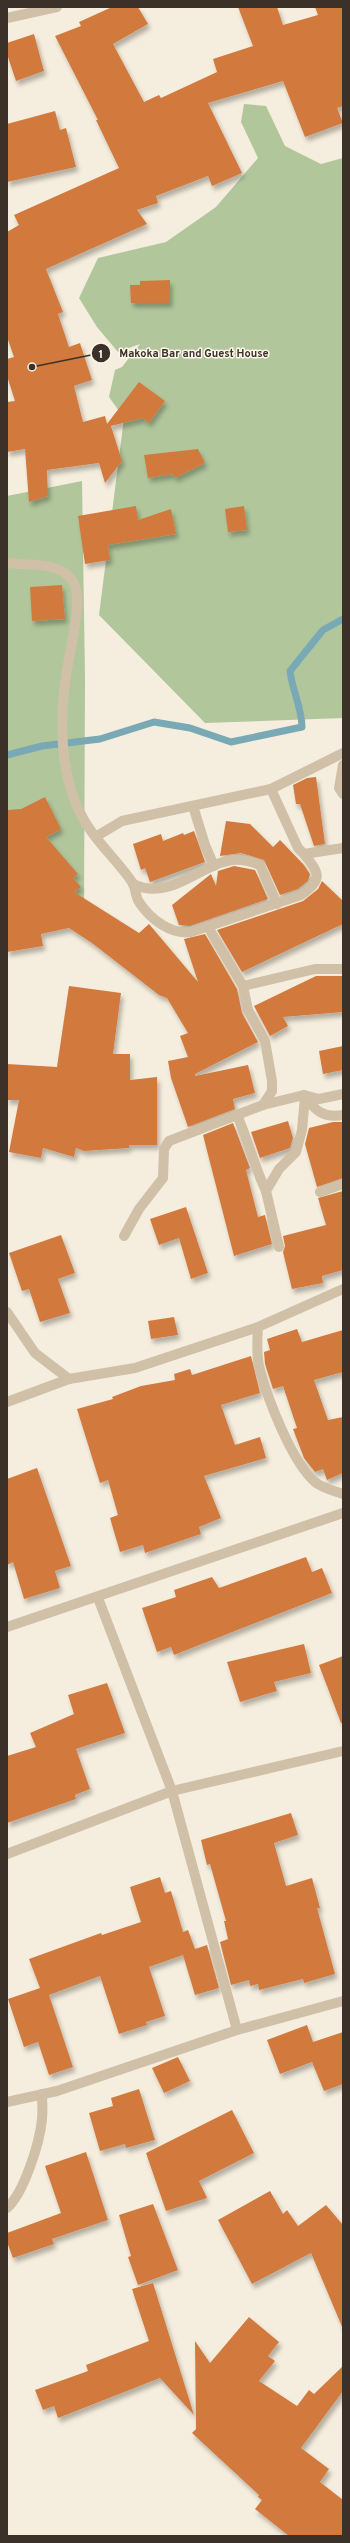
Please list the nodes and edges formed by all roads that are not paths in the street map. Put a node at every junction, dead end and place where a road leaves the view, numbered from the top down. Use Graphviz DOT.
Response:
graph roads {
  1 [pos="57,7"];
  2 [pos="7,18"];
  3 [pos="7,563"];
  4 [pos="343,753"];
  5 [pos="343,765"];
  6 [pos="271,789"];
  7 [pos="342,790"];
  8 [pos="193,806"];
  9 [pos="97,836"];
  10 [pos="343,848"];
  11 [pos="304,854"];
  12 [pos="214,866"];
  13 [pos="133,884"];
  14 [pos="277,904"];
  15 [pos="208,927"];
  16 [pos="343,969"];
  17 [pos="243,986"];
  18 [pos="343,1094"];
  19 [pos="305,1096"];
  20 [pos="263,1105"];
  21 [pos="237,1115"];
  22 [pos="343,1115"];
  23 [pos="343,1184"];
  24 [pos="266,1191"];
  25 [pos="320,1192"];
  26 [pos="124,1236"];
  27 [pos="279,1247"];
  28 [pos="343,1289"];
  29 [pos="7,1312"];
  30 [pos="258,1327"];
  31 [pos="69,1379"];
  32 [pos="7,1402"];
  33 [pos="343,1494"];
  34 [pos="343,1512"];
  35 [pos="98,1598"];
  36 [pos="7,1627"];
  37 [pos="343,1751"];
  38 [pos="172,1790"];
  39 [pos="7,1854"];
  40 [pos="343,2001"];
  41 [pos="237,2030"];
  42 [pos="42,2094"];
  43 [pos="7,2102"];
  44 [pos="7,2208"];
  1 -- 2 [label="street"];
  3 -- 9 [label="street"];
  4 -- 6 [label="street"];
  5 -- 7 [label="street"];
  6 -- 8 [label="street"];
  6 -- 11 [label="street"];
  8 -- 9 [label="street"];
  8 -- 12 [label="street"];
  9 -- 13 [label="street"];
  10 -- 11 [label="street"];
  11 -- 14 [label="street"];
  12 -- 13 [label="street"];
  12 -- 14 [label="street"];
  13 -- 15 [label="street"];
  14 -- 15 [label="street"];
  15 -- 17 [label="street"];
  16 -- 17 [label="street"];
  17 -- 20 [label="street"];
  18 -- 19 [label="street"];
  19 -- 20 [label="street"];
  19 -- 22 [label="street"];
  19 -- 24 [label="street"];
  20 -- 21 [label="street"];
  21 -- 24 [label="street"];
  21 -- 26 [label="street"];
  23 -- 25 [label="street"];
  24 -- 27 [label="street"];
  28 -- 30 [label="street"];
  29 -- 31 [label="street"];
  30 -- 31 [label="street"];
  30 -- 33 [label="street"];
  31 -- 32 [label="street"];
  34 -- 35 [label="street"];
  35 -- 36 [label="street"];
  35 -- 38 [label="street"];
  37 -- 38 [label="street"];
  38 -- 39 [label="street"];
  38 -- 41 [label="street"];
  40 -- 41 [label="street"];
  41 -- 42 [label="street"];
  42 -- 43 [label="street"];
  42 -- 44 [label="street"];
}
